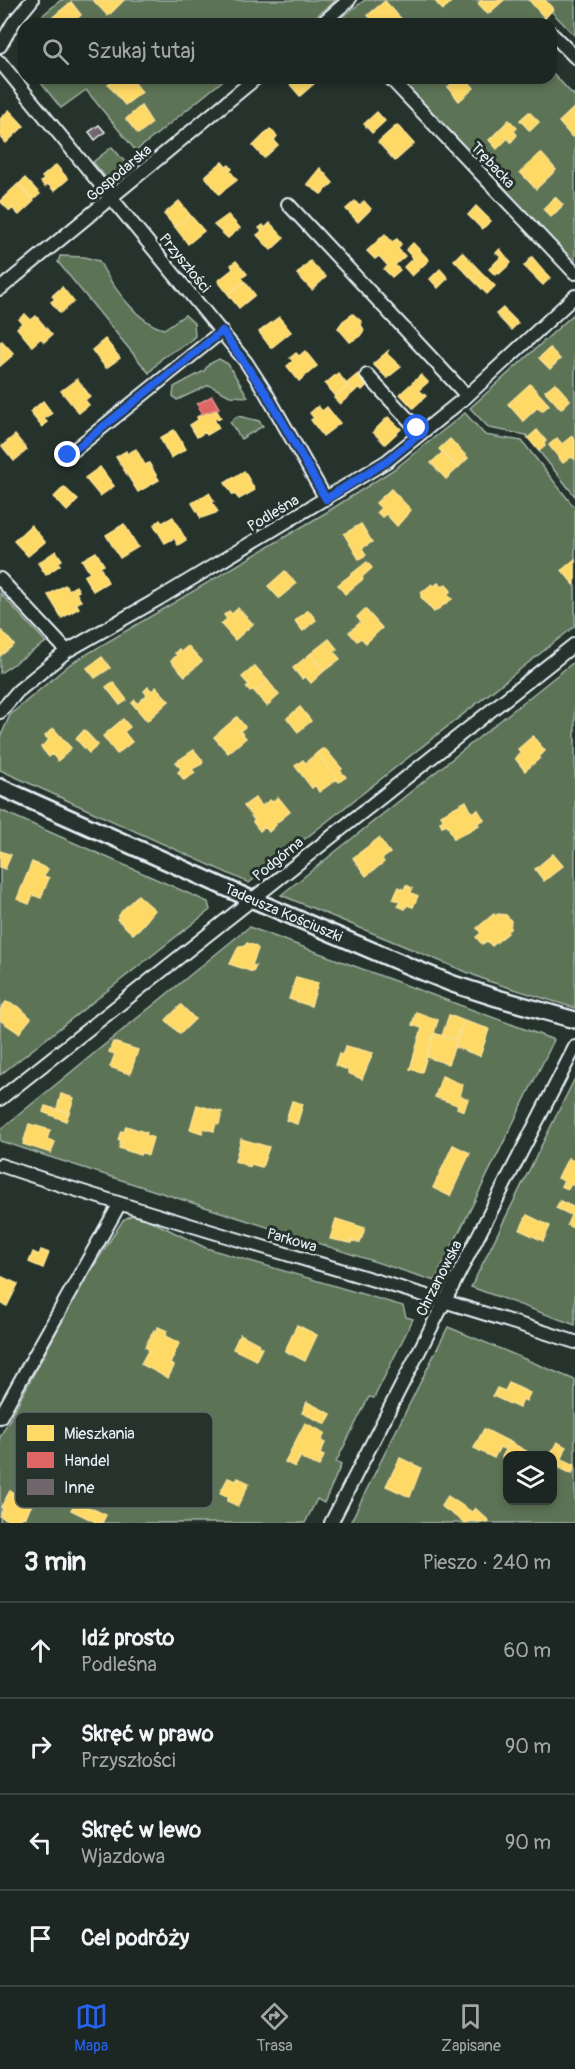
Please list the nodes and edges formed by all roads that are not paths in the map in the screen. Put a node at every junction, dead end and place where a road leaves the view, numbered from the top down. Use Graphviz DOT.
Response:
graph roads {
  1 [pos="32,0"];
  2 [pos="350,0"];
  3 [pos="336,18"];
  4 [pos="557,39"];
  5 [pos="0,46"];
  6 [pos="575,57"];
  7 [pos="0,62"];
  8 [pos="18,84"];
  9 [pos="18,84"];
  10 [pos="249,84"];
  11 [pos="396,84"];
  12 [pos="113,198"];
  13 [pos="288,204"];
  14 [pos="575,273"];
  15 [pos="0,290"];
  16 [pos="575,296"];
  17 [pos="222,331"];
  18 [pos="367,375"];
  19 [pos="467,396"];
  20 [pos="421,433"];
  21 [pos="68,455"];
  22 [pos="326,499"];
  23 [pos="0,579"];
  24 [pos="575,644"];
  25 [pos="67,651"];
  26 [pos="0,712"];
  27 [pos="0,787"];
  28 [pos="251,899"];
  29 [pos="575,1020"];
  30 [pos="575,1047"];
  31 [pos="0,1098"];
  32 [pos="0,1165"];
  33 [pos="119,1205"];
  34 [pos="445,1300"];
  35 [pos="575,1342"];
  36 [pos="0,1417"];
  37 [pos="331,1523"];
  1 -- 5 [label="street"];
  2 -- 3 [label="street"];
  4 -- 6 [label="street"];
  7 -- 9 [label="street, Przyszłości"];
  8 -- 12 [label="street, Przyszłości"];
  10 -- 12 [label="street, Gospodarska"];
  11 -- 14 [label="street, Trębacka"];
  12 -- 15 [label="street, Gospodarska"];
  12 -- 17 [label="street, Przyszłości"];
  13 -- 19 [label="street"];
  16 -- 19 [label="street, Podleśna"];
  17 -- 21 [label="street"];
  17 -- 22 [label="street, Przyszłości"];
  18 -- 20 [label="street"];
  19 -- 20 [label="street, Podleśna"];
  20 -- 22 [label="street, Podleśna"];
  22 -- 25 [label="street, Podleśna"];
  23 -- 25 [label="street"];
  24 -- 28 [label="street, Podgórna"];
  25 -- 26 [label="street, Podleśna"];
  27 -- 28 [label="street, Tadeusza Kościuszki"];
  28 -- 29 [label="street, Tadeusza Kościuszki"];
  28 -- 31 [label="street, Podgórna"];
  30 -- 34 [label="street, Chrzanowska"];
  32 -- 33 [label="street, Parkowa"];
  33 -- 34 [label="street, Parkowa"];
  33 -- 36 [label="street"];
  34 -- 35 [label="street, Parkowa"];
  34 -- 37 [label="street, Chrzanowska"];
}
